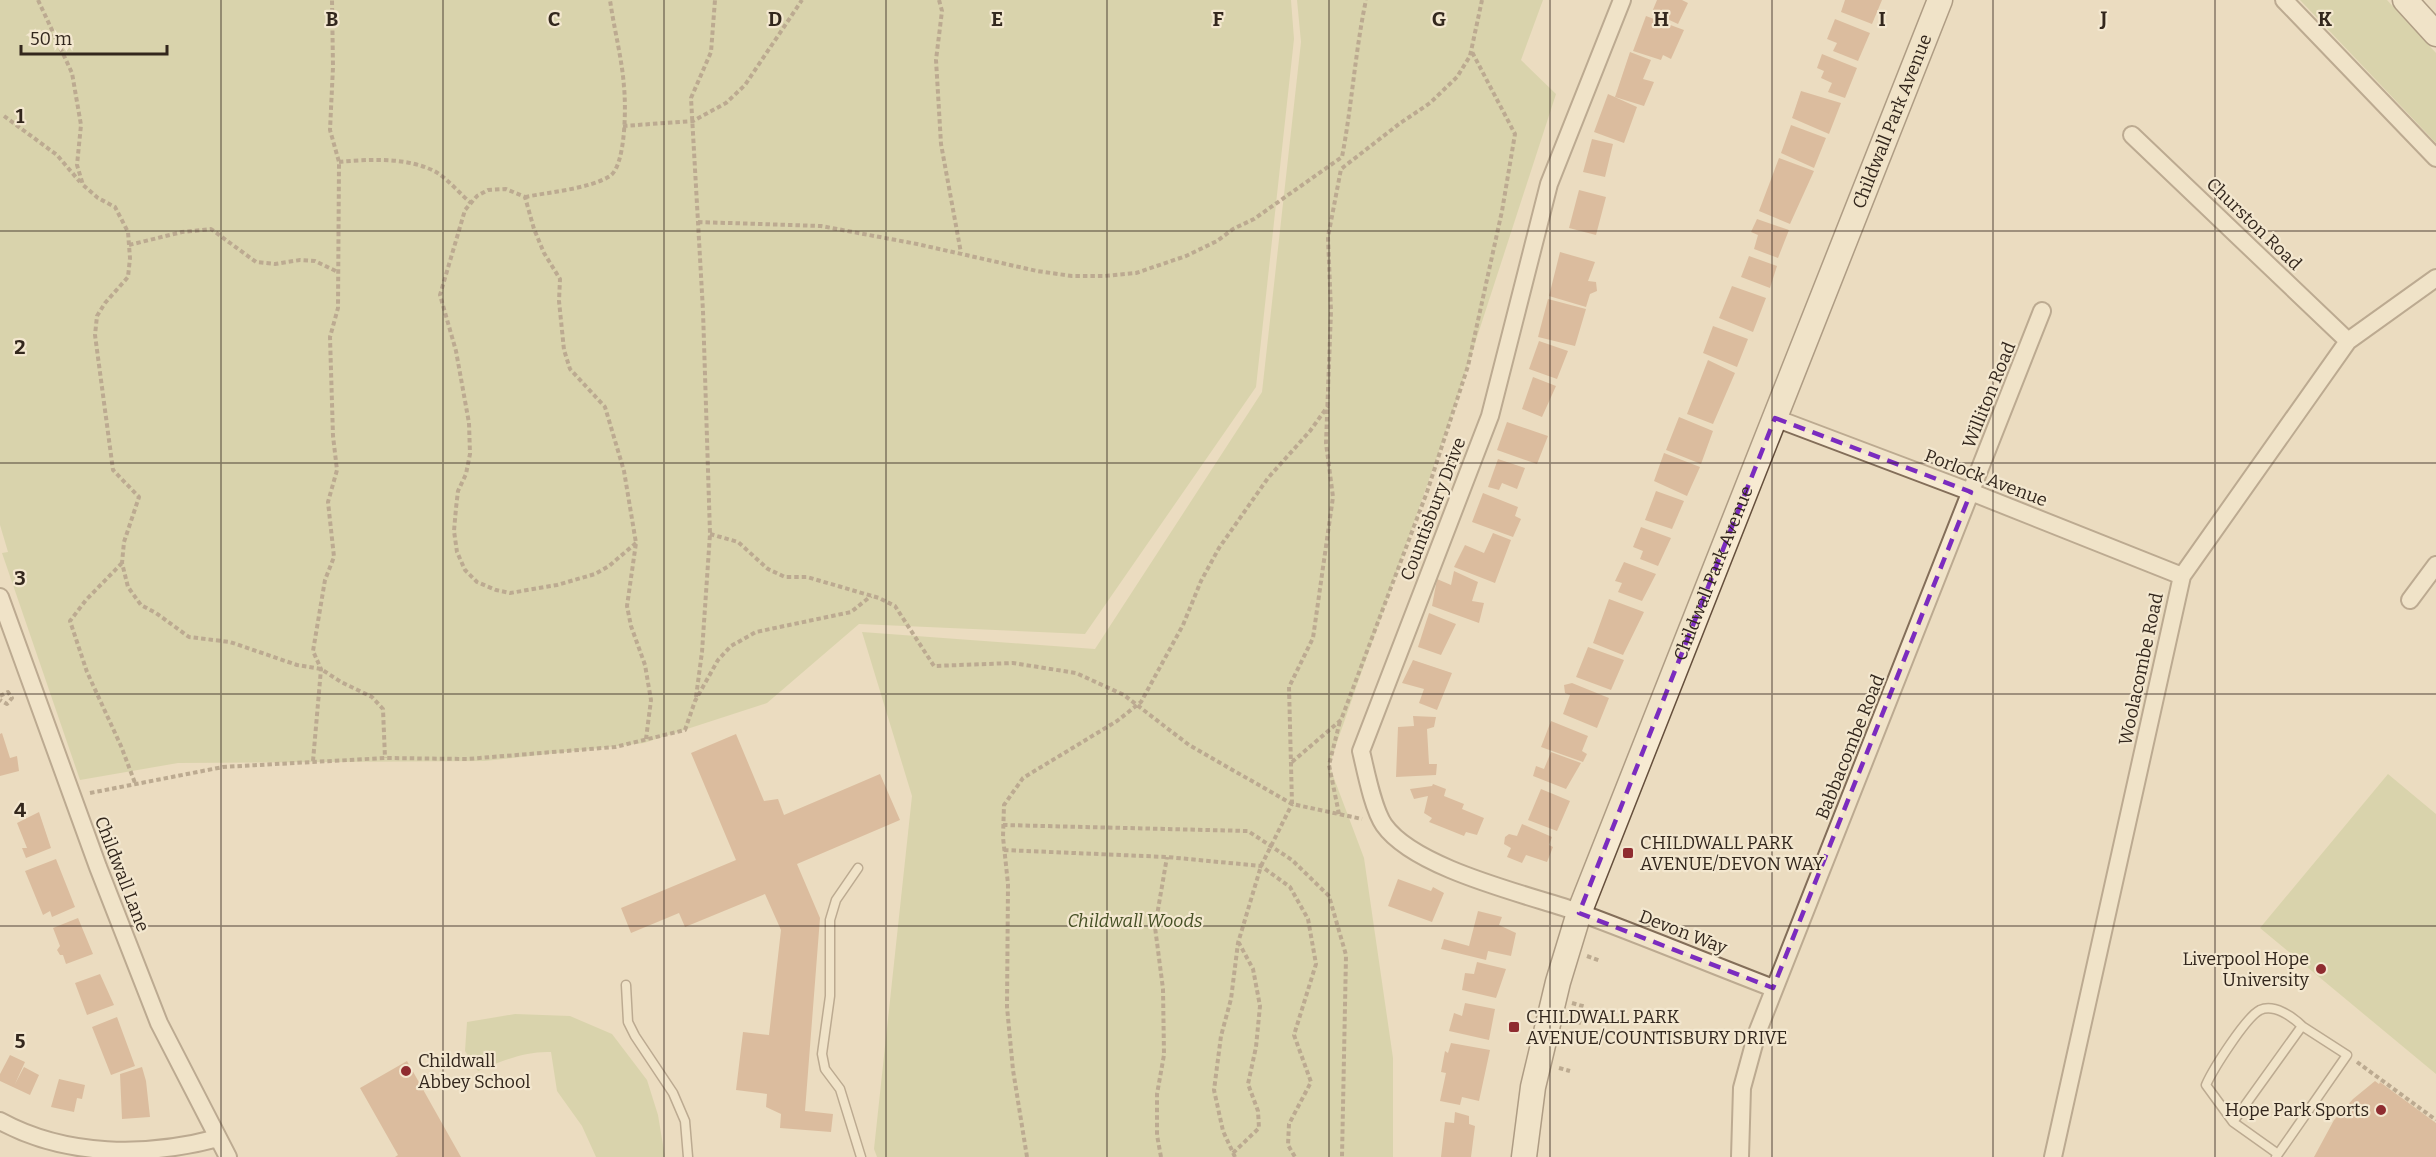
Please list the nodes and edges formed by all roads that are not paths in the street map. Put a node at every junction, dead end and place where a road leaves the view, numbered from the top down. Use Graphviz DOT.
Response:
graph roads {
  1 [pos="1622,0"];
  2 [pos="1940,0"];
  3 [pos="2284,0"];
  4 [pos="2408,1"];
  5 [pos="2436,34"];
  6 [pos="2132,135"];
  7 [pos="2436,158"];
  8 [pos="2436,278"];
  9 [pos="2042,311"];
  10 [pos="2348,341"];
  11 [pos="1775,418"];
  12 [pos="1971,492"];
  13 [pos="2436,565"];
  14 [pos="2182,576"];
  15 [pos="0,597"];
  16 [pos="2409,600"];
  17 [pos="858,868"];
  18 [pos="1579,913"];
  19 [pos="626,985"];
  20 [pos="1773,988"];
  21 [pos="2302,1026"];
  22 [pos="0,1121"];
  23 [pos="2233,1122"];
  24 [pos="218,1138"];
  25 [pos="2277,1156"];
  26 [pos="228,1157"];
  27 [pos="688,1157"];
  28 [pos="861,1157"];
  29 [pos="1524,1157"];
  30 [pos="1740,1157"];
  31 [pos="2053,1157"];
  1 -- 18 [label="street, Countisbury Drive"];
  2 -- 11 [label="street, Childwall Park Avenue"];
  3 -- 7 [label="street"];
  4 -- 5 [label="street"];
  6 -- 10 [label="street, Churston Road"];
  8 -- 10 [label="street, Woolacombe Road"];
  9 -- 12 [label="street, Williton Road"];
  10 -- 14 [label="street, Woolacombe Road"];
  11 -- 12 [label="street, Porlock Avenue"];
  11 -- 18 [label="street, Childwall Park Avenue"];
  12 -- 14 [label="street, Porlock Avenue"];
  12 -- 20 [label="street, Babbacombe Road"];
  13 -- 16 [label="street"];
  14 -- 31 [label="street, Woolacombe Road"];
  15 -- 24 [label="street, Childwall Lane"];
  17 -- 28 [label="lane"];
  18 -- 20 [label="street, Devon Way"];
  18 -- 29 [label="street, Childwall Park Avenue"];
  19 -- 27 [label="lane"];
  20 -- 30 [label="street, Babbacombe Road"];
  21 -- 23 [label="lane"];
  21 -- 23 [label="lane"];
  21 -- 25 [label="lane"];
  22 -- 24 [label="street"];
  23 -- 25 [label="lane"];
  24 -- 26 [label="street, Childwall Lane"];
}
